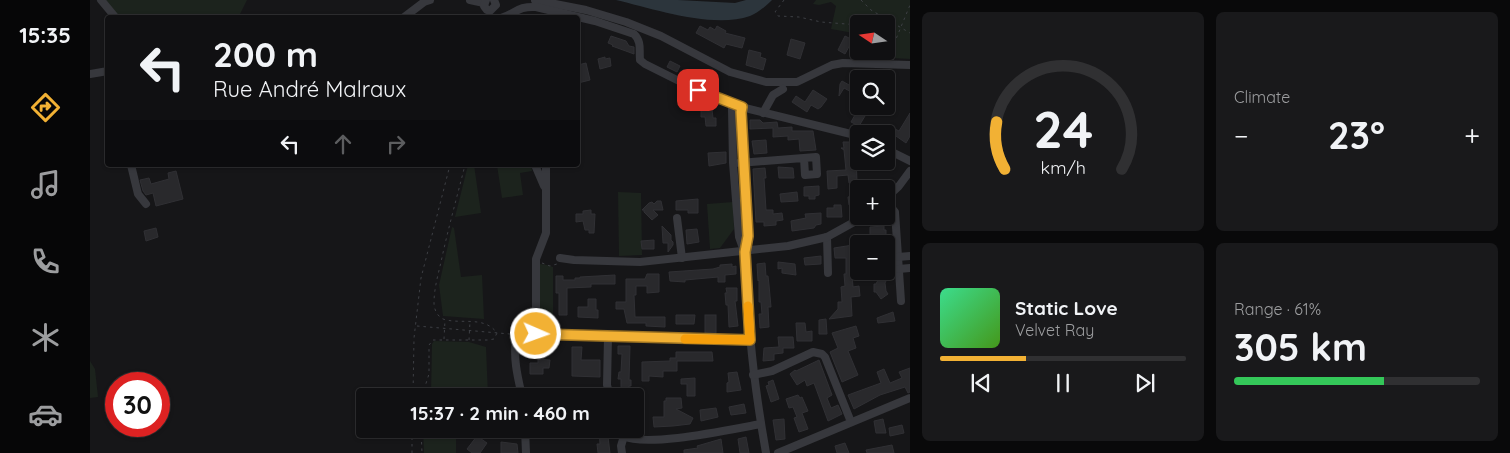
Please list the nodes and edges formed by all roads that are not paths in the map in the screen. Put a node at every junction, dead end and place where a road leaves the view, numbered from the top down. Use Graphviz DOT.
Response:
graph roads {
  1 [pos="100,0"];
  2 [pos="430,0"];
  3 [pos="470,0"];
  4 [pos="535,0"];
  5 [pos="497,1"];
  6 [pos="485,2"];
  7 [pos="490,11"];
  8 [pos="113,15"];
  9 [pos="406,15"];
  10 [pos="492,15"];
  11 [pos="510,15"];
  12 [pos="570,15"];
  13 [pos="580,17"];
  14 [pos="910,65"];
  15 [pos="105,72"];
  16 [pos="90,74"];
  17 [pos="783,89"];
  18 [pos="734,104"];
  19 [pos="742,107"];
  20 [pos="763,113"];
  21 [pos="850,134"];
  22 [pos="895,154"];
  23 [pos="804,158"];
  24 [pos="910,161"];
  25 [pos="744,162"];
  26 [pos="733,163"];
  27 [pos="131,167"];
  28 [pos="535,167"];
  29 [pos="546,167"];
  30 [pos="910,171"];
  31 [pos="545,188"];
  32 [pos="895,190"];
  33 [pos="746,195"];
  34 [pos="735,196"];
  35 [pos="146,204"];
  36 [pos="895,212"];
  37 [pos="677,218"];
  38 [pos="851,225"];
  39 [pos="827,237"];
  40 [pos="745,252"];
  41 [pos="910,256"];
  42 [pos="898,257"];
  43 [pos="563,258"];
  44 [pos="682,258"];
  45 [pos="910,268"];
  46 [pos="899,269"];
  47 [pos="828,273"];
  48 [pos="901,301"];
  49 [pos="536,334"];
  50 [pos="608,337"];
  51 [pos="750,340"];
  52 [pos="753,375"];
  53 [pos="520,388"];
  54 [pos="608,388"];
  55 [pos="910,398"];
  56 [pos="851,422"];
  57 [pos="761,424"];
  58 [pos="526,438"];
  59 [pos="622,438"];
  60 [pos="632,438"];
  61 [pos="526,453"];
  62 [pos="622,453"];
  63 [pos="766,453"];
  64 [pos="778,453"];
  1 -- 8 [label="street"];
  2 -- 9 [label="street"];
  3 -- 6 [label="street"];
  4 -- 14 [label="street"];
  5 -- 7 [label="street"];
  6 -- 7 [label="street"];
  7 -- 10 [label="street"];
  11 -- 12 [label="street"];
  13 -- 18 [label="street"];
  15 -- 16 [label="street"];
  17 -- 20 [label="street"];
  18 -- 19 [label="street"];
  18 -- 26 [label="street"];
  19 -- 20 [label="street"];
  19 -- 25 [label="street"];
  20 -- 21 [label="street"];
  22 -- 24 [label="street"];
  23 -- 25 [label="street"];
  25 -- 26 [label="street"];
  25 -- 33 [label="street"];
  26 -- 34 [label="street"];
  27 -- 35 [label="street"];
  28 -- 31 [label="street"];
  29 -- 31 [label="street"];
  30 -- 32 [label="street"];
  31 -- 49 [label="street"];
  33 -- 34 [label="street"];
  33 -- 40 [label="street"];
  34 -- 40 [label="street"];
  36 -- 42 [label="street"];
  37 -- 44 [label="street"];
  38 -- 39 [label="street"];
  39 -- 40 [label="street"];
  39 -- 47 [label="street"];
  40 -- 44 [label="street"];
  40 -- 51 [label="street"];
  41 -- 42 [label="street"];
  42 -- 46 [label="street"];
  43 -- 44 [label="street"];
  45 -- 46 [label="street"];
  46 -- 48 [label="street"];
  49 -- 50 [label="street"];
  49 -- 53 [label="street"];
  50 -- 51 [label="street"];
  50 -- 54 [label="street"];
  51 -- 52 [label="street"];
  52 -- 56 [label="street"];
  52 -- 57 [label="street"];
  55 -- 56 [label="street"];
  56 -- 64 [label="street"];
  57 -- 60 [label="street"];
  57 -- 63 [label="street"];
  58 -- 61 [label="street"];
  59 -- 62 [label="street"];
}
